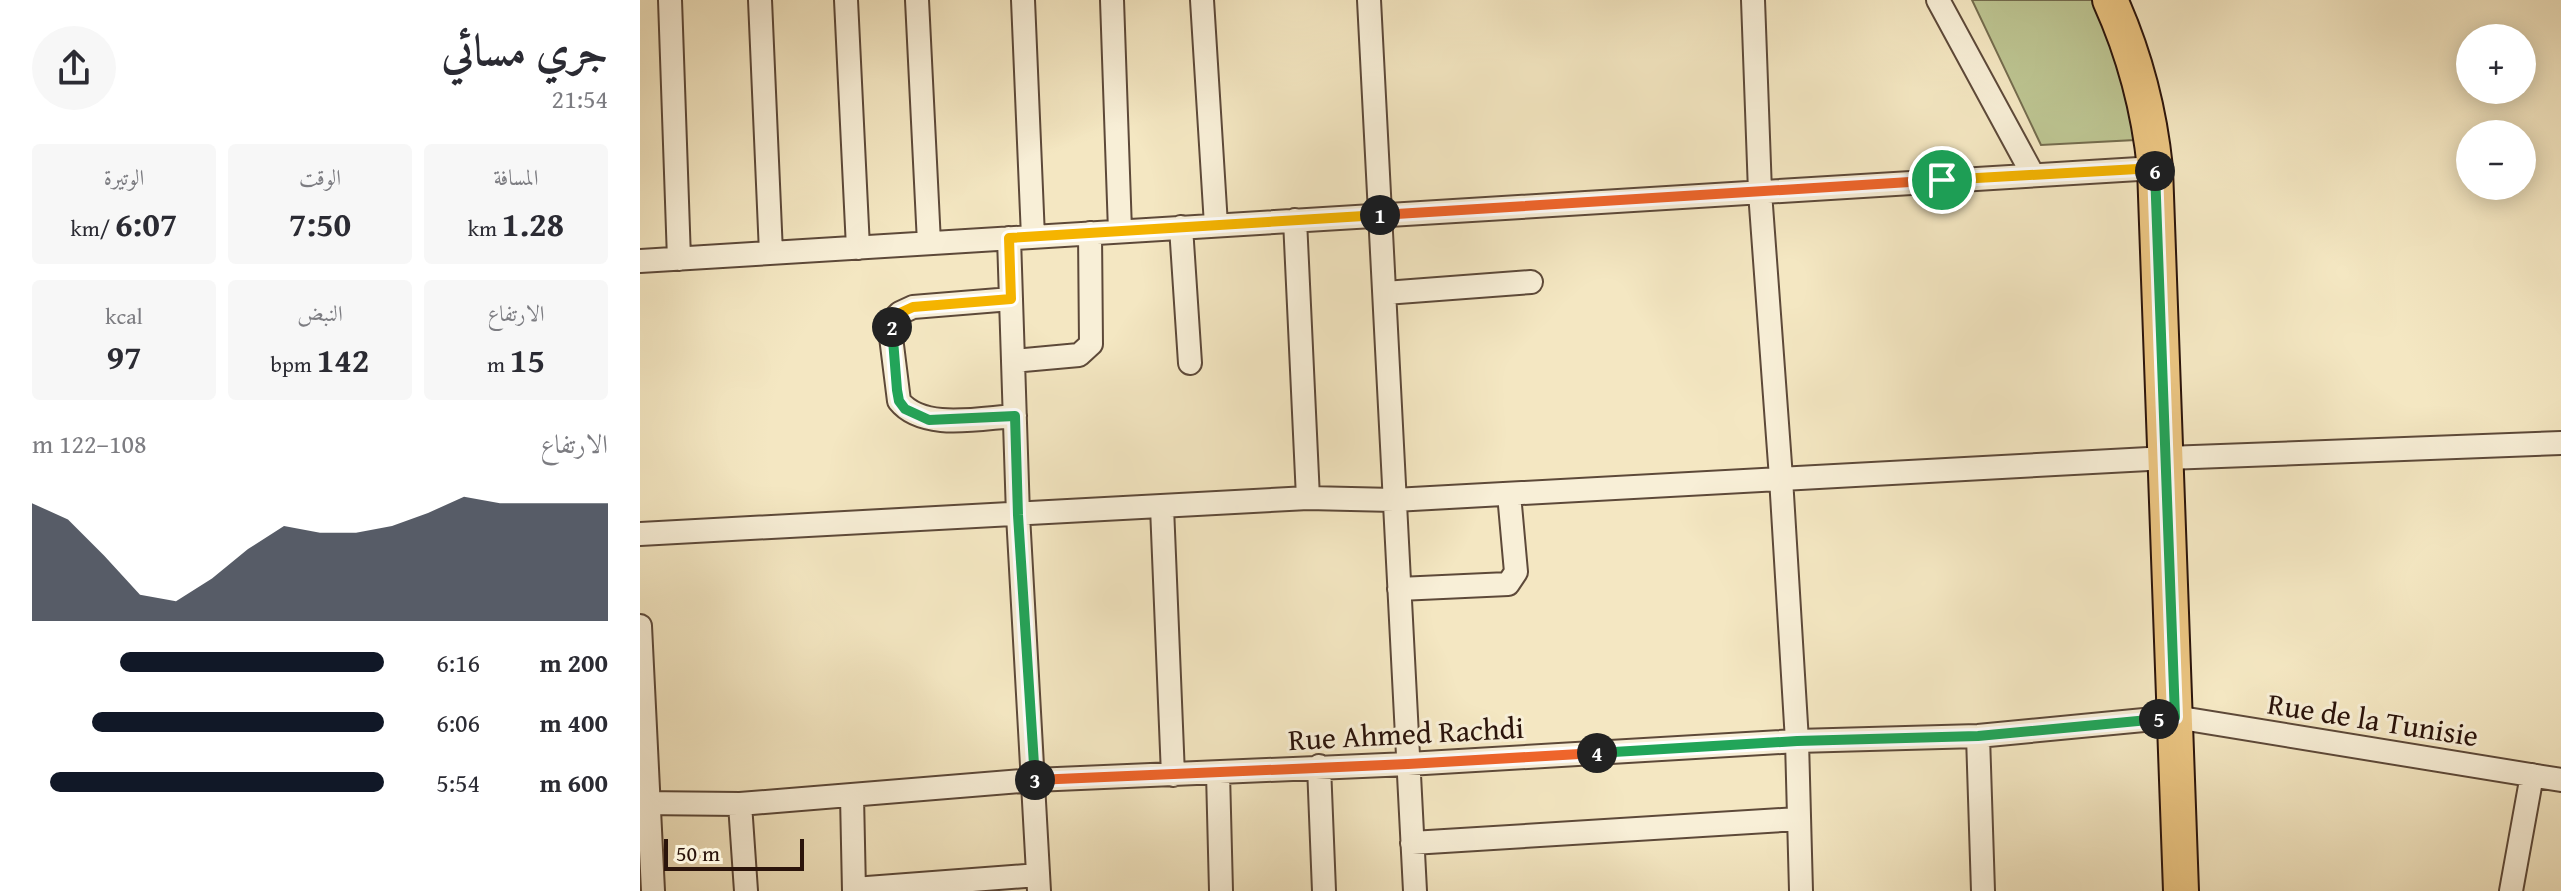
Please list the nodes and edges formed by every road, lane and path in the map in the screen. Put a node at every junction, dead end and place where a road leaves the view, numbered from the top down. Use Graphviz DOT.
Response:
graph roads {
  1 [pos="670,0"];
  2 [pos="760,0"];
  3 [pos="846,0"];
  4 [pos="917,0"];
  5 [pos="1023,0"];
  6 [pos="1112,0"];
  7 [pos="1202,0"];
  8 [pos="1369,0"];
  9 [pos="1753,0"];
  10 [pos="1938,0"];
  11 [pos="2110,0"];
  12 [pos="2155,168"];
  13 [pos="2033,175"];
  14 [pos="1760,192"];
  15 [pos="1381,215"];
  16 [pos="1295,220"];
  17 [pos="1216,225"];
  18 [pos="1181,227"];
  19 [pos="1120,231"];
  20 [pos="1090,233"];
  21 [pos="1033,237"];
  22 [pos="1009,238"];
  23 [pos="929,243"];
  24 [pos="858,248"];
  25 [pos="771,253"];
  26 [pos="679,259"];
  27 [pos="640,261"];
  28 [pos="1531,282"];
  29 [pos="1385,293"];
  30 [pos="1011,299"];
  31 [pos="1013,361"];
  32 [pos="1190,363"];
  33 [pos="1015,416"];
  34 [pos="2561,443"];
  35 [pos="2167,458"];
  36 [pos="1781,478"];
  37 [pos="1509,494"];
  38 [pos="1308,498"];
  39 [pos="1394,500"];
  40 [pos="1162,507"];
  41 [pos="1018,515"];
  42 [pos="640,534"];
  43 [pos="1399,589"];
  44 [pos="640,626"];
  45 [pos="2175,717"];
  46 [pos="1978,736"];
  47 [pos="1797,741"];
  48 [pos="1408,764"];
  49 [pos="1319,766"];
  50 [pos="1218,773"];
  51 [pos="1173,775"];
  52 [pos="2532,775"];
  53 [pos="1034,780"];
  54 [pos="2561,780"];
  55 [pos="852,796"];
  56 [pos="644,803"];
  57 [pos="740,804"];
  58 [pos="1798,819"];
  59 [pos="1412,843"];
  60 [pos="1039,883"];
  61 [pos="854,890"];
  62 [pos="653,891"];
  63 [pos="746,891"];
  64 [pos="1221,891"];
  65 [pos="1324,891"];
  66 [pos="1415,891"];
  67 [pos="1801,891"];
  68 [pos="1983,891"];
  69 [pos="2181,891"];
  70 [pos="2511,891"];
  1 -- 26 [label="street"];
  2 -- 25 [label="street"];
  3 -- 24 [label="street"];
  4 -- 23 [label="street"];
  5 -- 21 [label="street"];
  6 -- 19 [label="street"];
  7 -- 17 [label="street"];
  8 -- 15 [label="street"];
  9 -- 14 [label="street"];
  10 -- 13 [label="street"];
  11 -- 12 [label="main road"];
  12 -- 13 [label="street"];
  12 -- 35 [label="main road"];
  13 -- 14 [label="street"];
  14 -- 15 [label="street"];
  14 -- 36 [label="street"];
  15 -- 16 [label="street"];
  15 -- 29 [label="street"];
  16 -- 17 [label="street"];
  16 -- 38 [label="street"];
  17 -- 18 [label="street"];
  18 -- 19 [label="street"];
  18 -- 32 [label="street"];
  19 -- 20 [label="street"];
  20 -- 21 [label="street"];
  20 -- 31 [label="street"];
  21 -- 22 [label="street"];
  22 -- 23 [label="street"];
  22 -- 30 [label="street"];
  23 -- 24 [label="street"];
  24 -- 25 [label="street"];
  25 -- 26 [label="street"];
  26 -- 27 [label="street"];
  28 -- 29 [label="street"];
  29 -- 39 [label="street"];
  30 -- 31 [label="street"];
  30 -- 33 [label="street"];
  31 -- 33 [label="street"];
  33 -- 41 [label="street"];
  34 -- 35 [label="street"];
  35 -- 36 [label="street"];
  35 -- 45 [label="main road"];
  36 -- 37 [label="street"];
  36 -- 47 [label="street"];
  37 -- 39 [label="street"];
  37 -- 43 [label="street"];
  38 -- 39 [label="street"];
  38 -- 40 [label="street"];
  39 -- 43 [label="street"];
  40 -- 41 [label="street"];
  40 -- 51 [label="street"];
  41 -- 42 [label="street"];
  41 -- 53 [label="street"];
  43 -- 48 [label="street"];
  44 -- 56 [label="street"];
  45 -- 46 [label="street, Rue Ahmed Rachdi"];
  45 -- 52 [label="street, Rue de la Tunisie"];
  45 -- 69 [label="main road"];
  46 -- 47 [label="street, Rue Ahmed Rachdi"];
  46 -- 68 [label="street"];
  47 -- 48 [label="street, Rue Ahmed Rachdi"];
  47 -- 58 [label="street"];
  48 -- 49 [label="street, Rue Ahmed Rachdi"];
  48 -- 59 [label="street"];
  49 -- 50 [label="street, Rue Ahmed Rachdi"];
  49 -- 65 [label="street"];
  50 -- 51 [label="street, Rue Ahmed Rachdi"];
  50 -- 64 [label="street"];
  51 -- 53 [label="street, Rue Ahmed Rachdi"];
  52 -- 54 [label="street, Rue de la Tunisie"];
  52 -- 70 [label="street"];
  53 -- 55 [label="street, Rue Ahmed Rachdi"];
  53 -- 60 [label="street"];
  55 -- 57 [label="street, Rue Ahmed Rachdi"];
  55 -- 61 [label="street"];
  56 -- 57 [label="street, Rue Ahmed Rachdi"];
  56 -- 62 [label="street"];
  57 -- 63 [label="street"];
  58 -- 59 [label="street"];
  58 -- 67 [label="street"];
  59 -- 66 [label="street"];
  60 -- 61 [label="street"];
}
